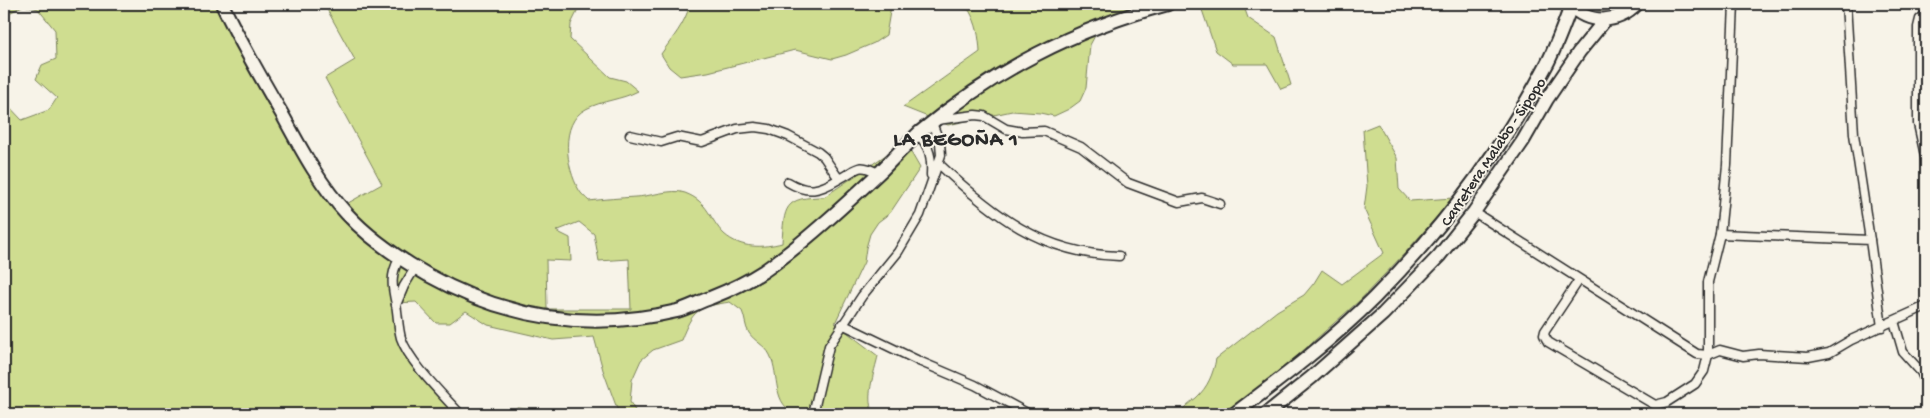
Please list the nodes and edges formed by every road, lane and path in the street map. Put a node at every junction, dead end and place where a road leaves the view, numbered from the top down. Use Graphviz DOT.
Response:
graph roads {
  1 [pos="222,4"];
  2 [pos="1168,4"];
  3 [pos="1637,4"];
  4 [pos="1734,4"];
  5 [pos="1846,4"];
  6 [pos="1570,5"];
  7 [pos="1926,14"];
  8 [pos="1604,20"];
  9 [pos="934,122"];
  10 [pos="630,134"];
  11 [pos="918,134"];
  12 [pos="1926,160"];
  13 [pos="938,164"];
  14 [pos="878,173"];
  15 [pos="839,180"];
  16 [pos="931,180"];
  17 [pos="788,182"];
  18 [pos="1220,204"];
  19 [pos="1474,212"];
  20 [pos="1720,234"];
  21 [pos="1870,240"];
  22 [pos="1118,256"];
  23 [pos="399,259"];
  24 [pos="415,268"];
  25 [pos="1579,280"];
  26 [pos="396,305"];
  27 [pos="1926,306"];
  28 [pos="1894,321"];
  29 [pos="842,324"];
  30 [pos="1882,326"];
  31 [pos="1708,355"];
  32 [pos="1926,383"];
  33 [pos="460,414"];
  34 [pos="813,414"];
  35 [pos="1029,414"];
  36 [pos="1234,414"];
  37 [pos="1266,414"];
  1 -- 23 [label="main road"];
  2 -- 9 [label="main road"];
  3 -- 8 [label="main road"];
  4 -- 20 [label="street"];
  5 -- 21 [label="street"];
  6 -- 8 [label="main road"];
  6 -- 36 [label="main road, Carretera Malabo - Sipopo"];
  7 -- 12 [label="street"];
  8 -- 19 [label="main road, Carretera Malabo - Sipopo"];
  9 -- 11 [label="main road"];
  9 -- 13 [label="street"];
  9 -- 18 [label="street"];
  10 -- 15 [label="street"];
  11 -- 14 [label="main road"];
  11 -- 16 [label="street"];
  13 -- 16 [label="street"];
  13 -- 22 [label="street"];
  14 -- 15 [label="street"];
  14 -- 24 [label="main road"];
  15 -- 17 [label="street"];
  16 -- 29 [label="street"];
  19 -- 25 [label="street"];
  19 -- 37 [label="main road, Carretera Malabo - Sipopo"];
  20 -- 21 [label="street"];
  20 -- 31 [label="street"];
  21 -- 30 [label="street"];
  23 -- 24 [label="main road"];
  23 -- 26 [label="street"];
  24 -- 26 [label="street"];
  25 -- 31 [label="street"];
  25 -- 31 [label="street"];
  26 -- 33 [label="street"];
  27 -- 28 [label="street"];
  28 -- 30 [label="street"];
  28 -- 32 [label="street"];
  29 -- 34 [label="street"];
  29 -- 35 [label="street"];
  30 -- 31 [label="street"];
}
